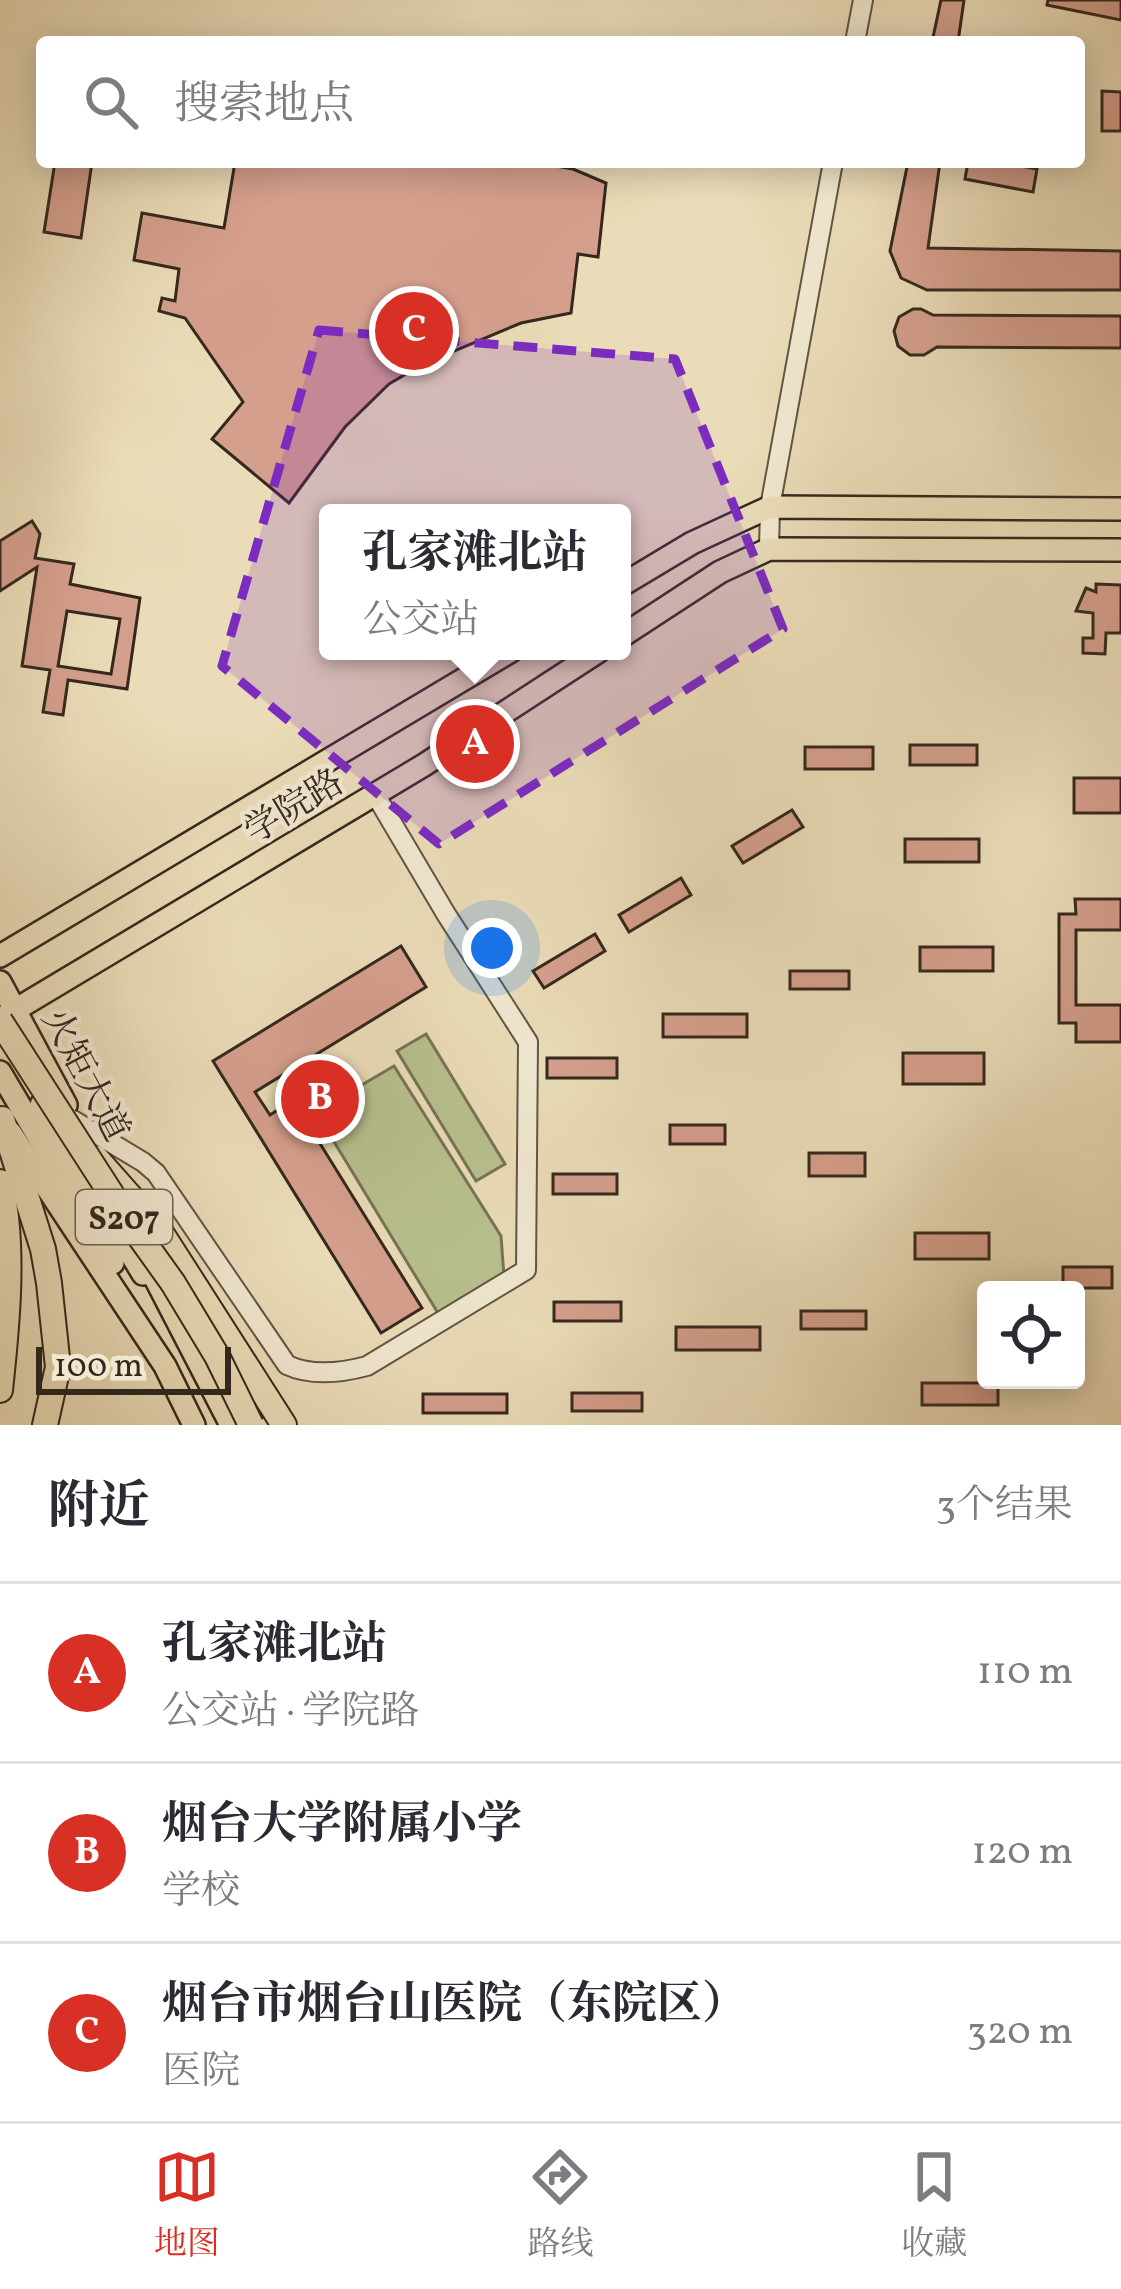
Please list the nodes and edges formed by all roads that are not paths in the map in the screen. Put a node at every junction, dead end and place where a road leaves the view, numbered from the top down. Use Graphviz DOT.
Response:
graph roads {
  1 [pos="863,0"];
  2 [pos="856,36"];
  3 [pos="832,168"];
  4 [pos="770,507"];
  5 [pos="1121,509"];
  6 [pos="770,549"];
  7 [pos="1121,550"];
  8 [pos="631,580"];
  9 [pos="631,630"];
  10 [pos="496,660"];
  11 [pos="585,660"];
  12 [pos="375,794"];
  13 [pos="0,956"];
  14 [pos="0,982"];
  15 [pos="5,1016"];
  16 [pos="0,1038"];
  17 [pos="0,1072"];
  18 [pos="1,1118"];
  19 [pos="73,1120"];
  20 [pos="92,1154"];
  21 [pos="0,1182"];
  22 [pos="194,1356"];
  23 [pos="165,1366"];
  24 [pos="0,1390"];
  25 [pos="45,1425"];
  26 [pos="194,1425"];
  27 [pos="232,1425"];
  28 [pos="251,1425"];
  29 [pos="284,1425"];
  1 -- 2 [label="street"];
  3 -- 4 [label="street"];
  4 -- 5 [label="main road"];
  4 -- 6 [label="street"];
  4 -- 8 [label="main road"];
  6 -- 7 [label="main road"];
  6 -- 9 [label="main road"];
  10 -- 13 [label="main road, 学院路"];
  11 -- 12 [label="main road, 学院路"];
  12 -- 15 [label="main road, 学院路"];
  12 -- 19 [label="street"];
  14 -- 15 [label="main road, S207"];
  15 -- 19 [label="main road, 火矩大道 / S207"];
  15 -- 28 [label="highway, bridge"];
  16 -- 22 [label="main road"];
  17 -- 23 [label="main road"];
  18 -- 23 [label="main road, S207"];
  18 -- 25 [label="highway"];
  19 -- 20 [label="main road, 火矩大道 / S207"];
  20 -- 22 [label="main road, 火矩大道 / S207"];
  20 -- 29 [label="highway"];
  21 -- 24 [label="highway"];
  22 -- 27 [label="main road, 火矩大道 / S207"];
  23 -- 26 [label="main road, S207"];
}
